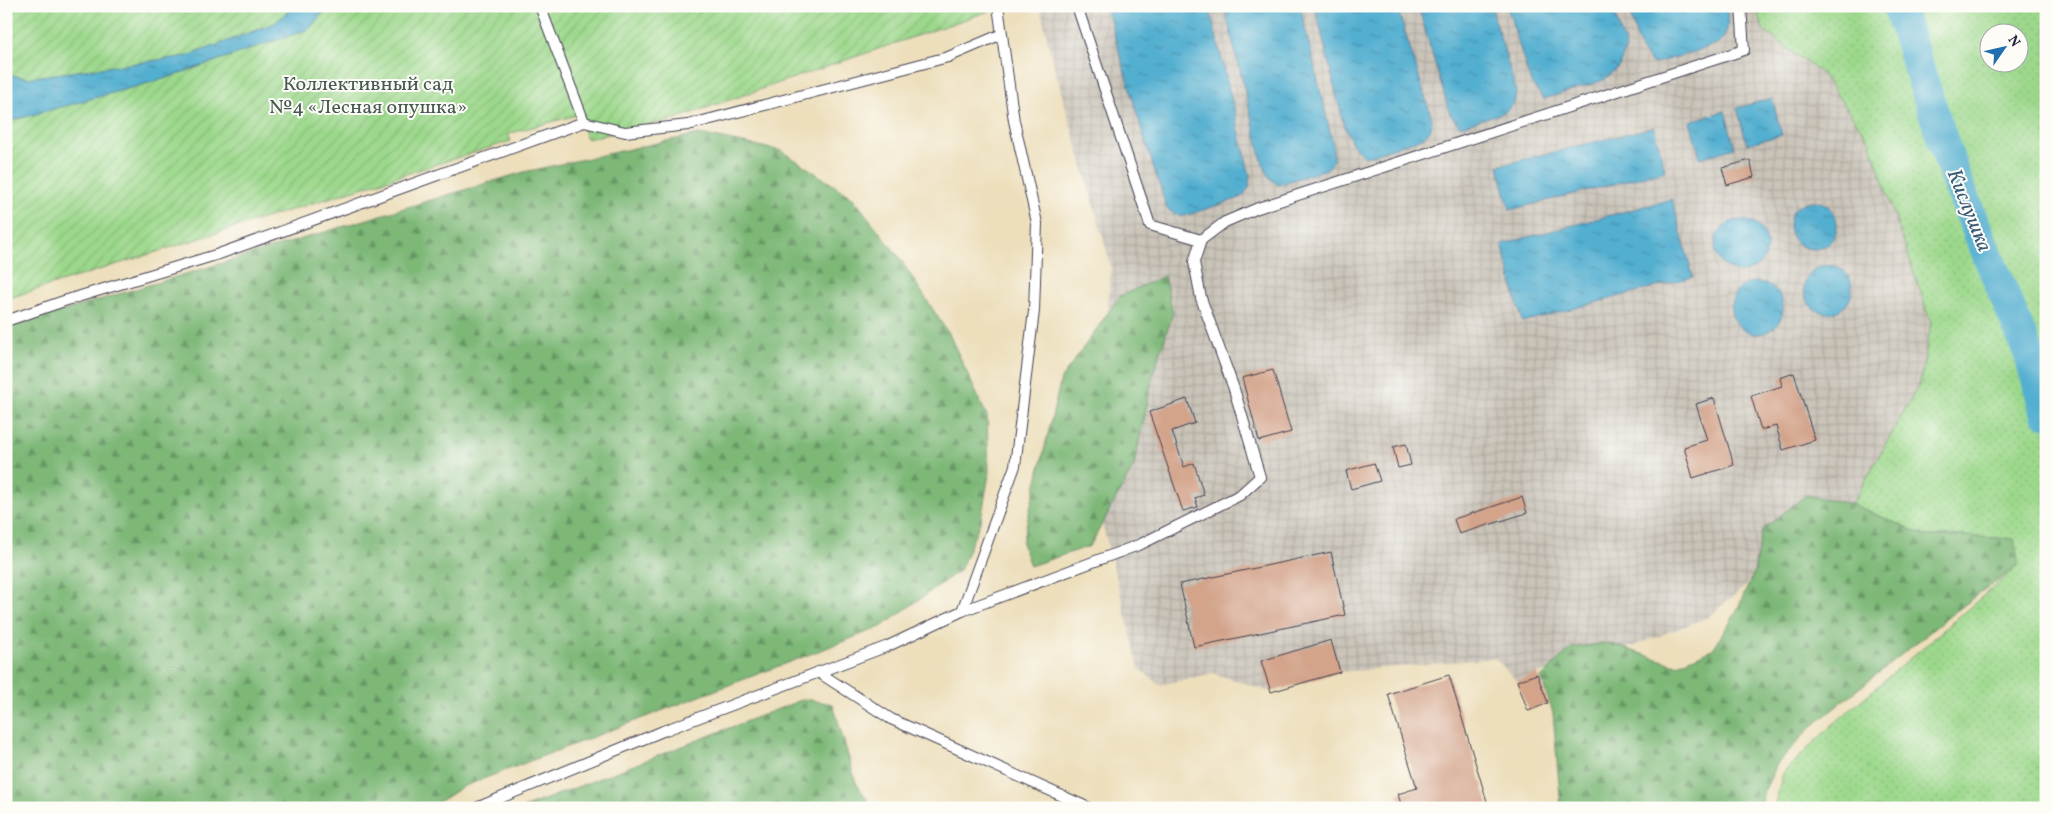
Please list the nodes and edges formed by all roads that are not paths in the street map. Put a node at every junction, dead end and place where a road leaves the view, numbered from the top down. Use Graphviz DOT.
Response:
graph roads {
  1 [pos="540,6"];
  2 [pos="998,6"];
  3 [pos="1077,6"];
  4 [pos="1741,6"];
  5 [pos="1002,34"];
  6 [pos="584,122"];
  7 [pos="1201,240"];
  8 [pos="6,321"];
  9 [pos="962,611"];
  10 [pos="818,672"];
  11 [pos="476,808"];
  12 [pos="1089,808"];
  1 -- 6 [label="lane"];
  2 -- 5 [label="lane"];
  3 -- 7 [label="lane"];
  4 -- 7 [label="lane"];
  5 -- 6 [label="lane"];
  5 -- 9 [label="lane"];
  6 -- 8 [label="lane"];
  7 -- 9 [label="lane"];
  9 -- 10 [label="lane"];
  10 -- 11 [label="lane"];
  10 -- 12 [label="lane"];
}
